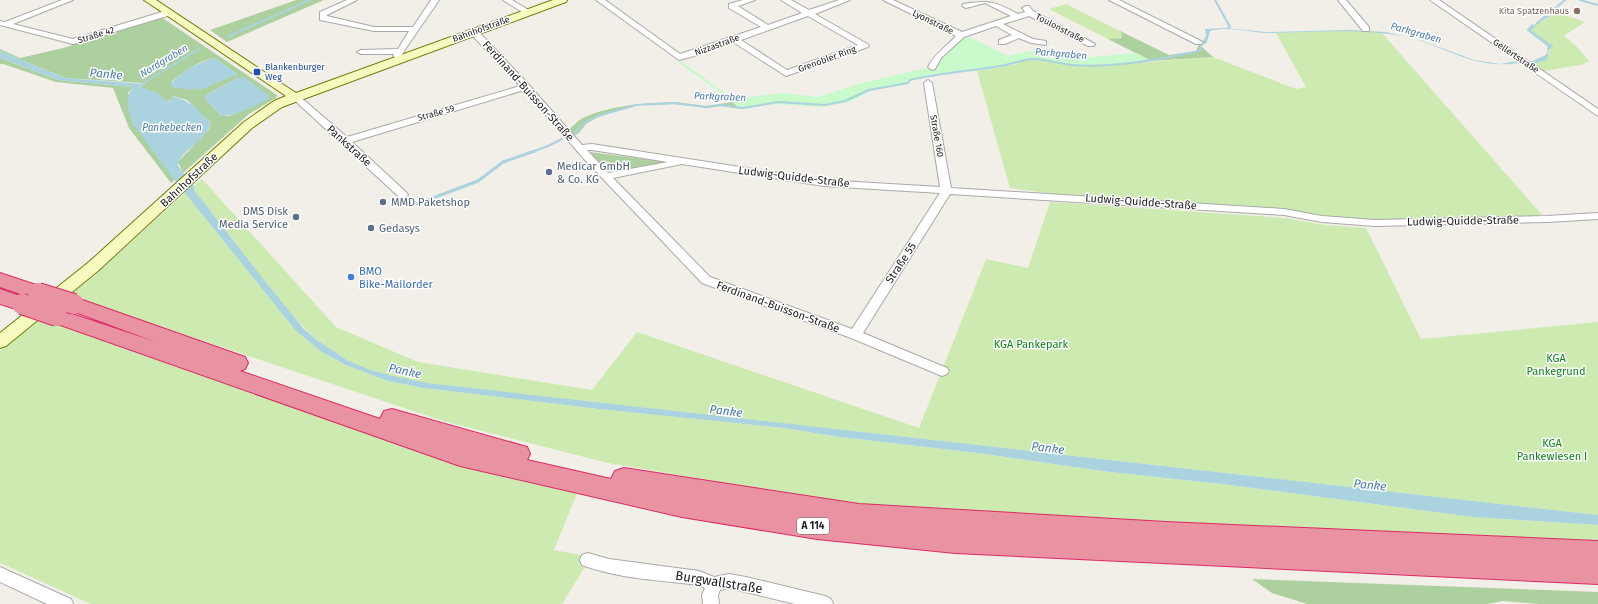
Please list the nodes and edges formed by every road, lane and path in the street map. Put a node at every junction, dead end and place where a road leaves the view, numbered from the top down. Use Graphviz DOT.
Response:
graph roads {
  1 [pos="69,0"];
  2 [pos="149,0"];
  3 [pos="353,0"];
  4 [pos="435,0"];
  5 [pos="507,0"];
  6 [pos="562,0"];
  7 [pos="600,0"];
  8 [pos="751,0"];
  9 [pos="785,0"];
  10 [pos="846,0"];
  11 [pos="887,0"];
  12 [pos="986,0"];
  13 [pos="1113,0"];
  14 [pos="1342,0"];
  15 [pos="1434,0"];
  16 [pos="966,6"];
  17 [pos="528,12"];
  18 [pos="168,13"];
  19 [pos="808,13"];
  20 [pos="1018,17"];
  21 [pos="3,24"];
  22 [pos="997,24"];
  23 [pos="767,27"];
  24 [pos="416,29"];
  25 [pos="1366,29"];
  26 [pos="474,32"];
  27 [pos="961,35"];
  28 [pos="1019,36"];
  29 [pos="734,39"];
  30 [pos="1002,42"];
  31 [pos="1198,42"];
  32 [pos="1043,43"];
  33 [pos="1091,44"];
  34 [pos="361,52"];
  35 [pos="400,54"];
  36 [pos="932,67"];
  37 [pos="928,83"];
  38 [pos="526,87"];
  39 [pos="295,97"];
  40 [pos="1598,113"];
  41 [pos="345,141"];
  42 [pos="579,148"];
  43 [pos="684,161"];
  44 [pos="606,176"];
  45 [pos="946,190"];
  46 [pos="403,195"];
  47 [pos="1598,216"];
  48 [pos="0,280"];
  49 [pos="0,296"];
  50 [pos="30,298"];
  51 [pos="66,310"];
  52 [pos="854,335"];
  53 [pos="0,342"];
  54 [pos="942,370"];
  55 [pos="1598,553"];
  56 [pos="588,560"];
  57 [pos="1598,570"];
  58 [pos="0,574"];
  59 [pos="714,584"];
  60 [pos="65,604"];
  61 [pos="712,604"];
  62 [pos="825,604"];
  1 -- 21 [label="street"];
  2 -- 18 [label="main road"];
  3 -- 24 [label="street"];
  4 -- 24 [label="street"];
  5 -- 17 [label="street"];
  6 -- 17 [label="main road, Bahnhofstraße"];
  7 -- 29 [label="street, Nizzastraße"];
  8 -- 23 [label="street"];
  9 -- 19 [label="street"];
  10 -- 19 [label="street, Nizzastraße"];
  11 -- 27 [label="street, Lyonstraße"];
  12 -- 16 [label="street"];
  12 -- 20 [label="street"];
  13 -- 31 [label="street"];
  14 -- 25 [label="street"];
  15 -- 40 [label="street, Gellertstraße"];
  17 -- 26 [label="main road, Bahnhofstraße"];
  18 -- 21 [label="street, Straße 42"];
  18 -- 39 [label="main road"];
  19 -- 23 [label="street, Nizzastraße"];
  19 -- 29 [label="street, Grenobler Ring"];
  20 -- 22 [label="street"];
  20 -- 33 [label="street, Toulonstraße"];
  22 -- 27 [label="street"];
  22 -- 28 [label="street"];
  23 -- 29 [label="street, Nizzastraße"];
  24 -- 35 [label="street"];
  26 -- 35 [label="main road, Bahnhofstraße"];
  26 -- 38 [label="street, Ferdinand-Buisson-Straße"];
  27 -- 36 [label="street, Lyonstraße"];
  28 -- 30 [label="street"];
  28 -- 32 [label="street"];
  34 -- 35 [label="street, Bahnhofstraße"];
  35 -- 39 [label="main road, Bahnhofstraße"];
  37 -- 45 [label="street, Straße 160"];
  38 -- 41 [label="street, Straße 59"];
  38 -- 42 [label="street, Ferdinand-Buisson-Straße"];
  39 -- 41 [label="street, Pankstraße"];
  39 -- 53 [label="main road, Bahnhofstraße"];
  41 -- 46 [label="street, Pankstraße"];
  42 -- 43 [label="street, Ludwig-Quidde-Straße"];
  42 -- 44 [label="street, Ferdinand-Buisson-Straße"];
  43 -- 44 [label="street, Ludwig-Quidde-Straße"];
  43 -- 45 [label="street, Ludwig-Quidde-Straße"];
  44 -- 52 [label="street, Ferdinand-Buisson-Straße"];
  45 -- 47 [label="street, Ludwig-Quidde-Straße"];
  45 -- 52 [label="street, Straße 55"];
  48 -- 50 [label="highway, A 114"];
  49 -- 50 [label="highway, A 114"];
  50 -- 51 [label="highway, A 114, bridge"];
  51 -- 55 [label="highway, A 114"];
  51 -- 57 [label="highway, A 114"];
  52 -- 54 [label="street, Ferdinand-Buisson-Straße"];
  56 -- 59 [label="street, Burgwallstraße"];
  58 -- 60 [label="street"];
  59 -- 61 [label="street"];
  59 -- 62 [label="street, Burgwallstraße"];
}
